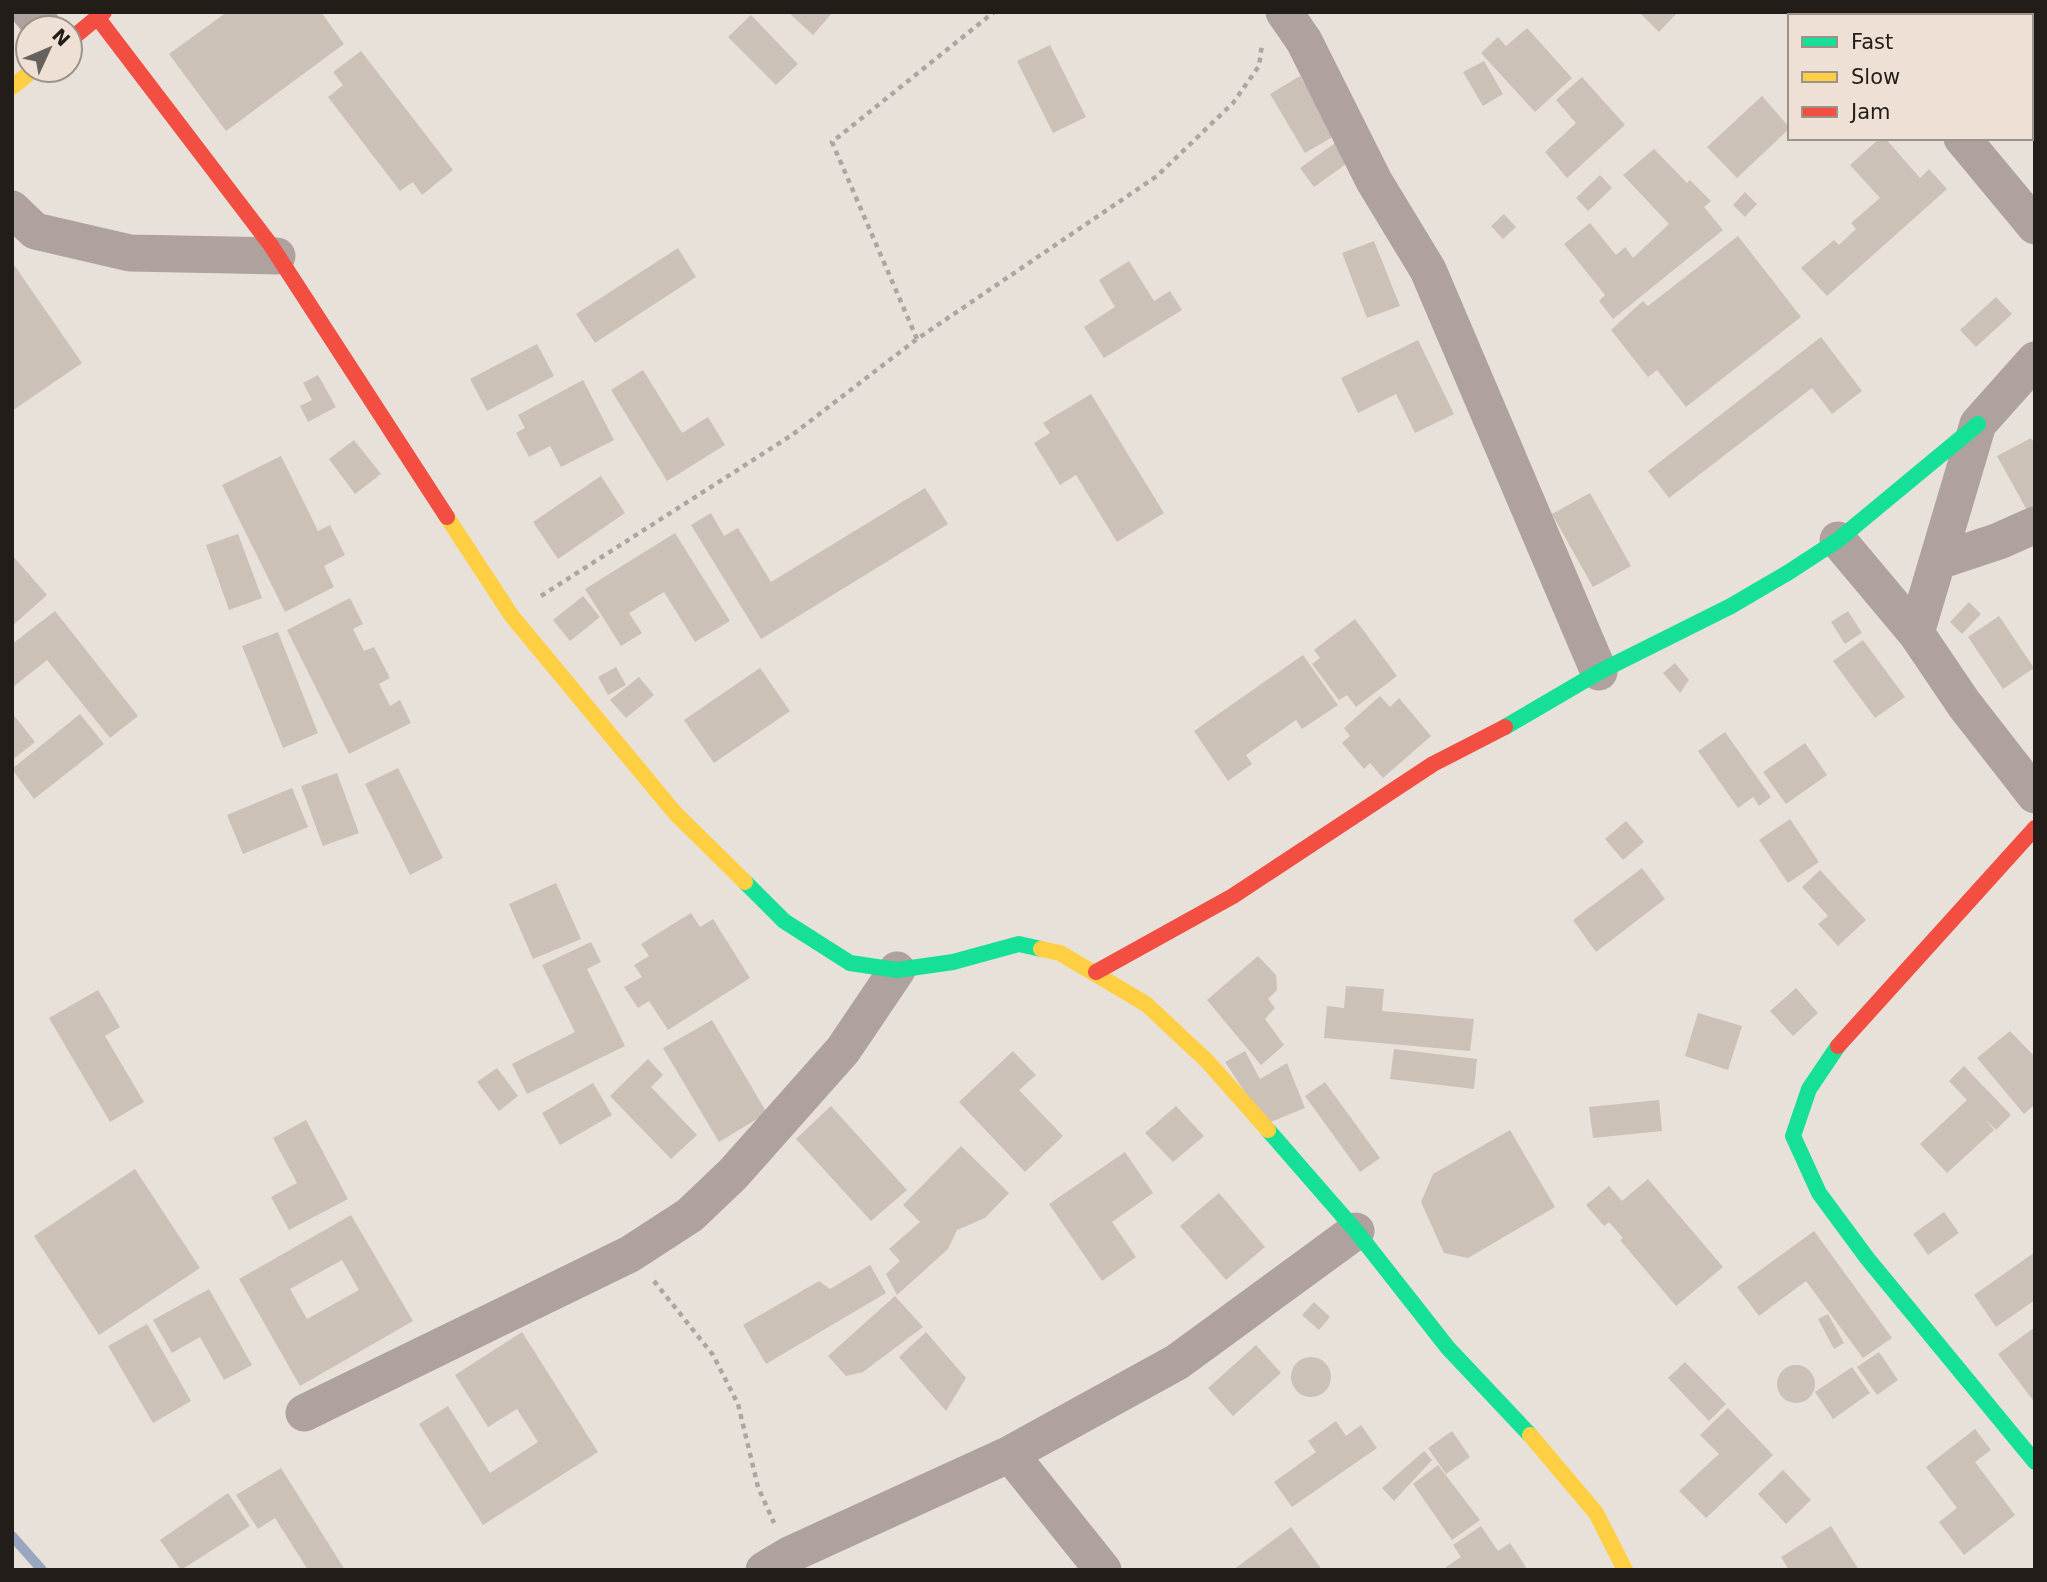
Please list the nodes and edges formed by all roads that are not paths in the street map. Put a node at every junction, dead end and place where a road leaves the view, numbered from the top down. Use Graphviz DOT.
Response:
graph roads {
  1 [pos="101,15"];
  2 [pos="1273,26"];
  3 [pos="84,29"];
  4 [pos="1964,140"];
  5 [pos="12,209"];
  6 [pos="2035,226"];
  7 [pos="277,256"];
  8 [pos="2035,360"];
  9 [pos="1978,424"];
  10 [pos="2035,525"];
  11 [pos="1838,540"];
  12 [pos="1939,561"];
  13 [pos="1916,633"];
  14 [pos="1599,672"];
  15 [pos="2035,795"];
  16 [pos="2035,828"];
  17 [pos="897,970"];
  18 [pos="1096,972"];
  19 [pos="1356,1230"];
  20 [pos="304,1413"];
  21 [pos="1010,1454"];
  22 [pos="2035,1462"];
  23 [pos="776,1562"];
  24 [pos="1103,1570"];
  25 [pos="1625,1570"];
  1 -- 3 [label="street"];
  1 -- 7 [label="street"];
  2 -- 14 [label="street"];
  4 -- 6 [label="street"];
  5 -- 7 [label="street"];
  7 -- 17 [label="street"];
  8 -- 9 [label="street"];
  9 -- 11 [label="street"];
  9 -- 12 [label="street"];
  10 -- 12 [label="street"];
  11 -- 13 [label="street"];
  11 -- 14 [label="street"];
  12 -- 13 [label="street"];
  13 -- 15 [label="street"];
  14 -- 18 [label="street"];
  16 -- 22 [label="street"];
  17 -- 18 [label="street"];
  17 -- 20 [label="street"];
  18 -- 19 [label="street"];
  19 -- 21 [label="street"];
  19 -- 25 [label="street"];
  21 -- 23 [label="street"];
  21 -- 24 [label="street"];
}
